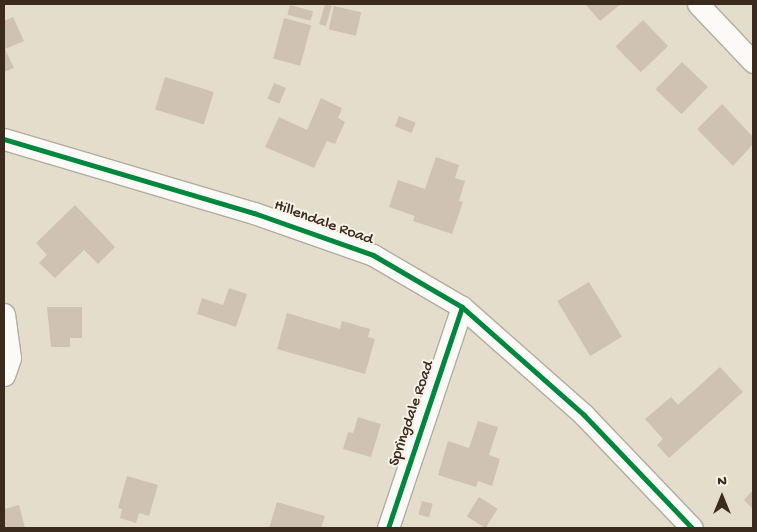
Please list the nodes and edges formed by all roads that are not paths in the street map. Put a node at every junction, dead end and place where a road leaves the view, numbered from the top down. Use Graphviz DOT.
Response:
graph roads {
  1 [pos="698,4"];
  2 [pos="753,62"];
  3 [pos="4,139"];
  4 [pos="462,307"];
  5 [pos="4,314"];
  6 [pos="4,375"];
  7 [pos="388,528"];
  8 [pos="692,528"];
  1 -- 2 [label="street"];
  3 -- 4 [label="street, Hillendale Road"];
  4 -- 7 [label="street, Springdale Road"];
  4 -- 8 [label="street, Hillendale Road"];
  5 -- 6 [label="street"];
}
